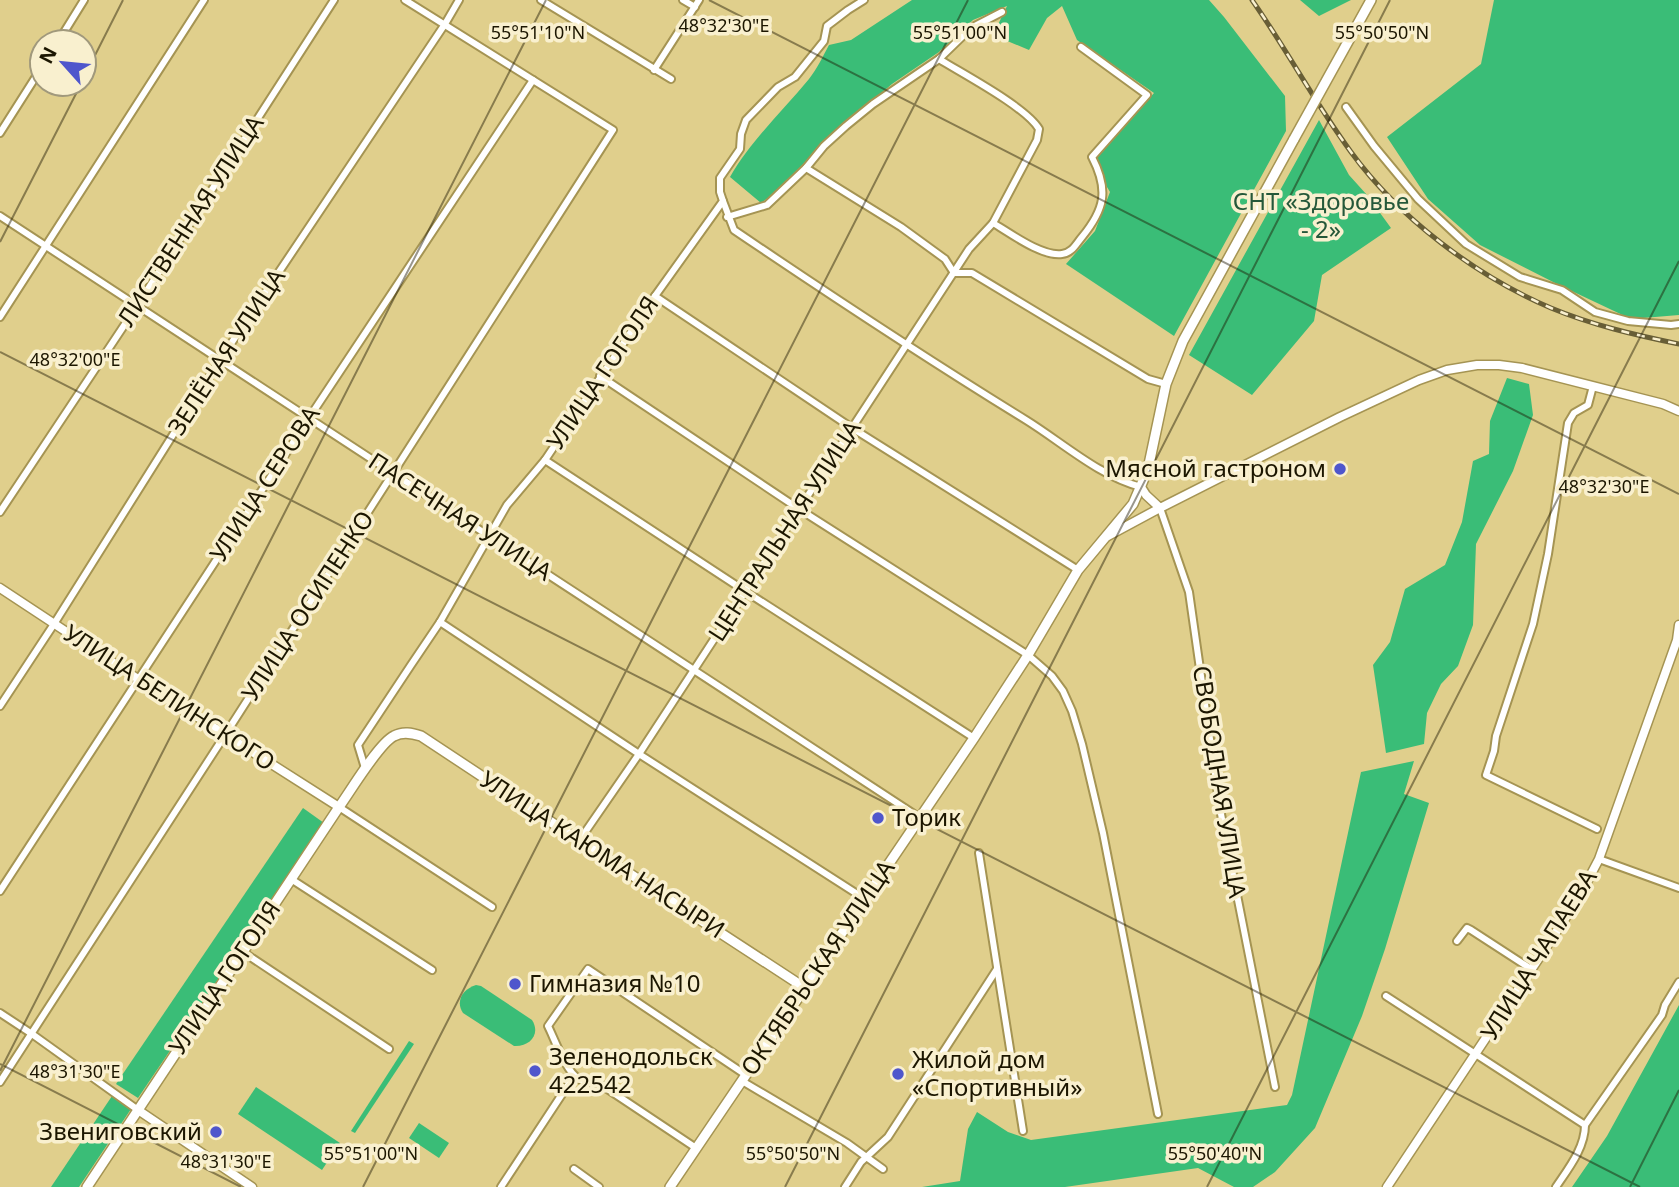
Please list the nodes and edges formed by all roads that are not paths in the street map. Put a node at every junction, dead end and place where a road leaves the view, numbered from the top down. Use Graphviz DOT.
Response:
graph roads {
  1 [pos="84,0"];
  2 [pos="204,0"];
  3 [pos="334,0"];
  4 [pos="405,0"];
  5 [pos="459,0"];
  6 [pos="541,0"];
  7 [pos="684,0"];
  8 [pos="699,0"];
  9 [pos="864,0"];
  10 [pos="1371,0"];
  11 [pos="695,7"];
  12 [pos="1002,12"];
  13 [pos="445,24"];
  14 [pos="67,28"];
  15 [pos="1081,47"];
  16 [pos="939,59"];
  17 [pos="654,69"];
  18 [pos="671,79"];
  19 [pos="533,80"];
  20 [pos="28,89"];
  21 [pos="1346,107"];
  22 [pos="0,133"];
  23 [pos="806,168"];
  24 [pos="723,201"];
  25 [pos="0,216"];
  26 [pos="727,216"];
  27 [pos="993,223"];
  28 [pos="45,245"];
  29 [pos="954,273"];
  30 [pos="655,296"];
  31 [pos="137,306"];
  32 [pos="0,317"];
  33 [pos="1679,324"];
  34 [pos="906,345"];
  35 [pos="220,360"];
  36 [pos="600,376"];
  37 [pos="1166,384"];
  38 [pos="1593,386"];
  39 [pos="1679,411"];
  40 [pos="309,418"];
  41 [pos="852,428"];
  42 [pos="545,460"];
  43 [pos="393,473"];
  44 [pos="1142,487"];
  45 [pos="1160,508"];
  46 [pos="799,509"];
  47 [pos="0,512"];
  48 [pos="489,536"];
  49 [pos="1104,538"];
  50 [pos="1078,570"];
  51 [pos="0,588"];
  52 [pos="745,592"];
  53 [pos="440,622"];
  54 [pos="54,624"];
  55 [pos="1679,631"];
  56 [pos="1028,655"];
  57 [pos="694,670"];
  58 [pos="138,679"];
  59 [pos="0,706"];
  60 [pos="225,735"];
  61 [pos="396,735"];
  62 [pos="974,738"];
  63 [pos="639,754"];
  64 [pos="365,770"];
  65 [pos="339,807"];
  66 [pos="920,818"];
  67 [pos="1597,829"];
  68 [pos="579,841"];
  69 [pos="979,853"];
  70 [pos="1599,859"];
  71 [pos="291,879"];
  72 [pos="1679,888"];
  73 [pos="0,891"];
  74 [pos="865,899"];
  75 [pos="492,906"];
  76 [pos="1457,941"];
  77 [pos="243,952"];
  78 [pos="997,969"];
  79 [pos="1531,969"];
  80 [pos="432,970"];
  81 [pos="1679,982"];
  82 [pos="805,988"];
  83 [pos="1386,996"];
  84 [pos="0,1013"];
  85 [pos="32,1034"];
  86 [pos="389,1049"];
  87 [pos="1475,1055"];
  88 [pos="574,1076"];
  89 [pos="744,1078"];
  90 [pos="0,1082"];
  91 [pos="1275,1087"];
  92 [pos="138,1110"];
  93 [pos="1158,1114"];
  94 [pos="1585,1125"];
  95 [pos="1023,1130"];
  96 [pos="696,1148"];
  97 [pos="866,1157"];
  98 [pos="574,1169"];
  99 [pos="883,1169"];
  100 [pos="87,1187"];
  101 [pos="252,1187"];
  102 [pos="501,1187"];
  103 [pos="599,1187"];
  104 [pos="670,1187"];
  105 [pos="845,1187"];
  106 [pos="1387,1187"];
  107 [pos="1556,1187"];
  1 -- 14 [label="street"];
  2 -- 28 [label="street"];
  3 -- 31 [label="street, ЛИСТВЕННАЯ УЛИЦА"];
  4 -- 13 [label="street"];
  5 -- 13 [label="street, ЗЕЛЁНАЯ УЛИЦА"];
  6 -- 17 [label="street"];
  7 -- 11 [label="street"];
  8 -- 11 [label="street"];
  9 -- 24 [label="street, УЛИЦА ГОГОЛЯ"];
  10 -- 37 [label="main road, ОКТЯБРЬСКАЯ УЛИЦА, bridge"];
  11 -- 17 [label="street"];
  12 -- 16 [label="street"];
  13 -- 19 [label="street"];
  13 -- 35 [label="street, ЗЕЛЁНАЯ УЛИЦА"];
  15 -- 27 [label="street"];
  16 -- 23 [label="street"];
  16 -- 27 [label="street, ЦЕНТРАЛЬНАЯ УЛИЦА"];
  17 -- 18 [label="street"];
  19 -- 40 [label="street, УЛИЦА СЕРОВА"];
  19 -- 43 [label="street, УЛИЦА ОСИПЕНКО"];
  20 -- 22 [label="street"];
  21 -- 33 [label="street"];
  23 -- 26 [label="street"];
  23 -- 29 [label="street"];
  24 -- 26 [label="street"];
  24 -- 30 [label="street, УЛИЦА ГОГОЛЯ"];
  25 -- 28 [label="street, ПАСЕЧНАЯ УЛИЦА"];
  26 -- 34 [label="street"];
  27 -- 29 [label="street, ЦЕНТРАЛЬНАЯ УЛИЦА"];
  28 -- 31 [label="street, ПАСЕЧНАЯ УЛИЦА"];
  28 -- 32 [label="street"];
  29 -- 34 [label="street, ЦЕНТРАЛЬНАЯ УЛИЦА"];
  29 -- 37 [label="street"];
  30 -- 36 [label="street, УЛИЦА ГОГОЛЯ"];
  30 -- 41 [label="street"];
  31 -- 35 [label="street, ПАСЕЧНАЯ УЛИЦА"];
  31 -- 47 [label="street, ЛИСТВЕННАЯ УЛИЦА"];
  34 -- 41 [label="street, ЦЕНТРАЛЬНАЯ УЛИЦА"];
  34 -- 44 [label="street"];
  35 -- 40 [label="street, ПАСЕЧНАЯ УЛИЦА"];
  35 -- 54 [label="street, ЗЕЛЁНАЯ УЛИЦА"];
  36 -- 42 [label="street, УЛИЦА ГОГОЛЯ"];
  36 -- 46 [label="street"];
  37 -- 44 [label="main road, ОКТЯБРЬСКАЯ УЛИЦА"];
  38 -- 39 [label="street, ОКТЯБРЬСКАЯ УЛИЦА"];
  38 -- 45 [label="street, ОКТЯБРЬСКАЯ УЛИЦА"];
  38 -- 67 [label="street"];
  40 -- 43 [label="street, ПАСЕЧНАЯ УЛИЦА"];
  40 -- 58 [label="street, УЛИЦА СЕРОВА"];
  41 -- 46 [label="street, ЦЕНТРАЛЬНАЯ УЛИЦА"];
  41 -- 50 [label="street"];
  42 -- 48 [label="street, УЛИЦА ГОГОЛЯ"];
  42 -- 52 [label="street"];
  43 -- 48 [label="street, ПАСЕЧНАЯ УЛИЦА"];
  43 -- 60 [label="street, УЛИЦА ОСИПЕНКО"];
  44 -- 45 [label="street, СВОБОДНАЯ УЛИЦА"];
  44 -- 49 [label="main road, ОКТЯБРЬСКАЯ УЛИЦА"];
  45 -- 49 [label="street, ОКТЯБРЬСКАЯ УЛИЦА"];
  45 -- 91 [label="street, СВОБОДНАЯ УЛИЦА"];
  46 -- 52 [label="street, ЦЕНТРАЛЬНАЯ УЛИЦА"];
  46 -- 56 [label="street"];
  48 -- 53 [label="street, УЛИЦА ГОГОЛЯ"];
  48 -- 57 [label="street, ПАСЕЧНАЯ УЛИЦА"];
  49 -- 50 [label="main road, ОКТЯБРЬСКАЯ УЛИЦА"];
  50 -- 56 [label="main road, ОКТЯБРЬСКАЯ УЛИЦА"];
  51 -- 54 [label="street, УЛИЦА БЕЛИНСКОГО"];
  52 -- 57 [label="street, ЦЕНТРАЛЬНАЯ УЛИЦА"];
  52 -- 62 [label="street"];
  53 -- 63 [label="street"];
  53 -- 64 [label="street, УЛИЦА ГОГОЛЯ"];
  54 -- 58 [label="street, УЛИЦА БЕЛИНСКОГО"];
  54 -- 59 [label="street, ЗЕЛЁНАЯ УЛИЦА"];
  55 -- 70 [label="street, УЛИЦА ЧАПАЕВА"];
  56 -- 62 [label="main road, ОКТЯБРЬСКАЯ УЛИЦА"];
  56 -- 93 [label="street"];
  57 -- 63 [label="street, ЦЕНТРАЛЬНАЯ УЛИЦА"];
  57 -- 66 [label="street, ПАСЕЧНАЯ УЛИЦА"];
  58 -- 60 [label="street, УЛИЦА БЕЛИНСКОГО"];
  58 -- 73 [label="street, УЛИЦА СЕРОВА"];
  60 -- 65 [label="street, УЛИЦА БЕЛИНСКОГО"];
  60 -- 85 [label="street, УЛИЦА ОСИПЕНКО"];
  61 -- 64 [label="main road, УЛИЦА ГОГОЛЯ"];
  61 -- 68 [label="main road, УЛИЦА КАЮМА НАСЫРИ"];
  62 -- 66 [label="main road, ОКТЯБРЬСКАЯ УЛИЦА"];
  63 -- 68 [label="street, ЦЕНТРАЛЬНАЯ УЛИЦА"];
  63 -- 74 [label="street"];
  64 -- 65 [label="main road, УЛИЦА ГОГОЛЯ"];
  65 -- 71 [label="main road, УЛИЦА ГОГОЛЯ"];
  65 -- 75 [label="street"];
  66 -- 74 [label="main road, ОКТЯБРЬСКАЯ УЛИЦА"];
  68 -- 82 [label="main road, УЛИЦА КАЮМА НАСЫРИ"];
  69 -- 78 [label="street"];
  70 -- 72 [label="street"];
  70 -- 79 [label="street, УЛИЦА ЧАПАЕВА"];
  71 -- 77 [label="main road, УЛИЦА ГОГОЛЯ"];
  71 -- 80 [label="street"];
  74 -- 82 [label="main road, ОКТЯБРЬСКАЯ УЛИЦА"];
  76 -- 79 [label="street"];
  77 -- 86 [label="street"];
  77 -- 92 [label="main road, УЛИЦА ГОГОЛЯ"];
  78 -- 95 [label="street"];
  78 -- 97 [label="street"];
  79 -- 87 [label="street, УЛИЦА ЧАПАЕВА"];
  81 -- 94 [label="street"];
  82 -- 89 [label="main road, ОКТЯБРЬСКАЯ УЛИЦА"];
  83 -- 87 [label="street"];
  84 -- 85 [label="street"];
  85 -- 90 [label="street, УЛИЦА ОСИПЕНКО"];
  85 -- 92 [label="street"];
  87 -- 94 [label="street"];
  87 -- 106 [label="street, УЛИЦА ЧАПАЕВА"];
  88 -- 89 [label="street"];
  88 -- 96 [label="street"];
  88 -- 102 [label="street"];
  89 -- 96 [label="main road, ОКТЯБРЬСКАЯ УЛИЦА"];
  89 -- 97 [label="street"];
  92 -- 100 [label="main road, УЛИЦА ГОГОЛЯ"];
  92 -- 101 [label="street"];
  94 -- 107 [label="street"];
  96 -- 104 [label="main road, ОКТЯБРЬСКАЯ УЛИЦА"];
  97 -- 99 [label="street"];
  97 -- 105 [label="street"];
  98 -- 103 [label="street"];
}
